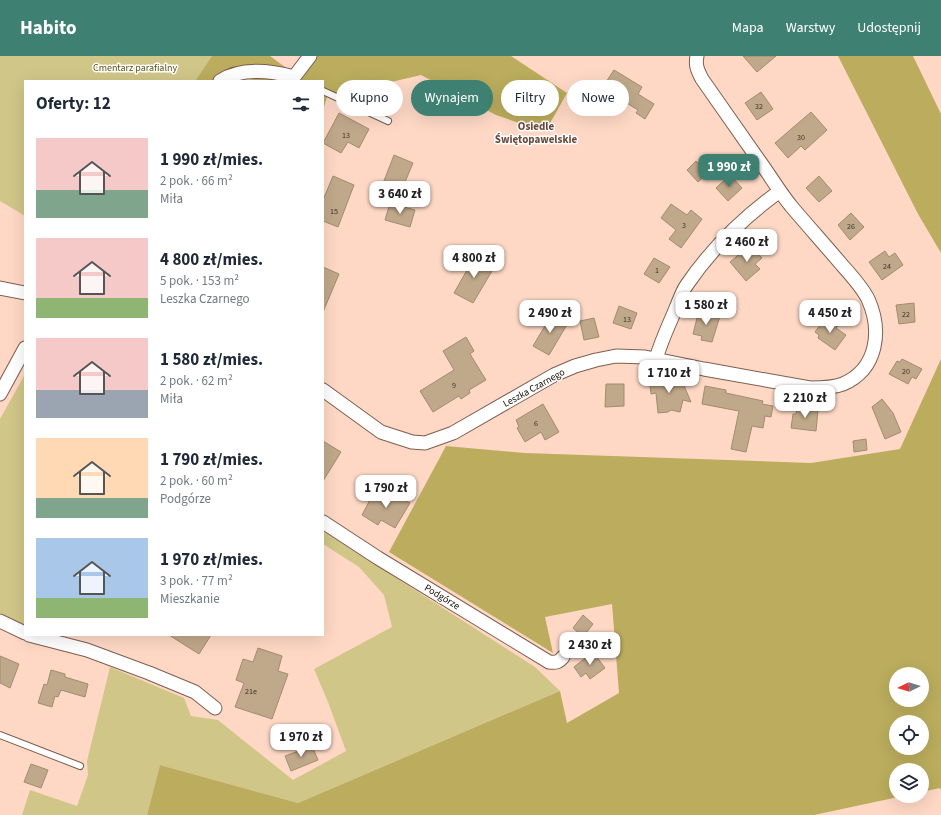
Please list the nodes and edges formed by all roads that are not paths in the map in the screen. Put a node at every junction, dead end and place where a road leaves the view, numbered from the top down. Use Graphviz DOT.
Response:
graph roads {
  1 [pos="697,56"];
  2 [pos="308,58"];
  3 [pos="298,79"];
  4 [pos="222,80"];
  5 [pos="324,91"];
  6 [pos="388,121"];
  7 [pos="780,191"];
  8 [pos="0,288"];
  9 [pos="24,293"];
  10 [pos="24,350"];
  11 [pos="656,359"];
  12 [pos="324,391"];
  13 [pos="0,394"];
  14 [pos="324,523"];
  15 [pos="0,621"];
  16 [pos="24,633"];
  17 [pos="34,636"];
  18 [pos="563,657"];
  19 [pos="215,708"];
  20 [pos="0,735"];
  21 [pos="80,766"];
  1 -- 7 [label="street, Leszka Czarnego"];
  2 -- 3 [label="street"];
  3 -- 4 [label="street"];
  5 -- 6 [label="lane"];
  7 -- 11 [label="street"];
  7 -- 11 [label="street, Leszka Czarnego"];
  8 -- 9 [label="street"];
  10 -- 13 [label="street"];
  11 -- 12 [label="street, Leszka Czarnego"];
  14 -- 18 [label="street, Podgórze"];
  15 -- 16 [label="street"];
  17 -- 19 [label="street"];
  20 -- 21 [label="lane"];
}
